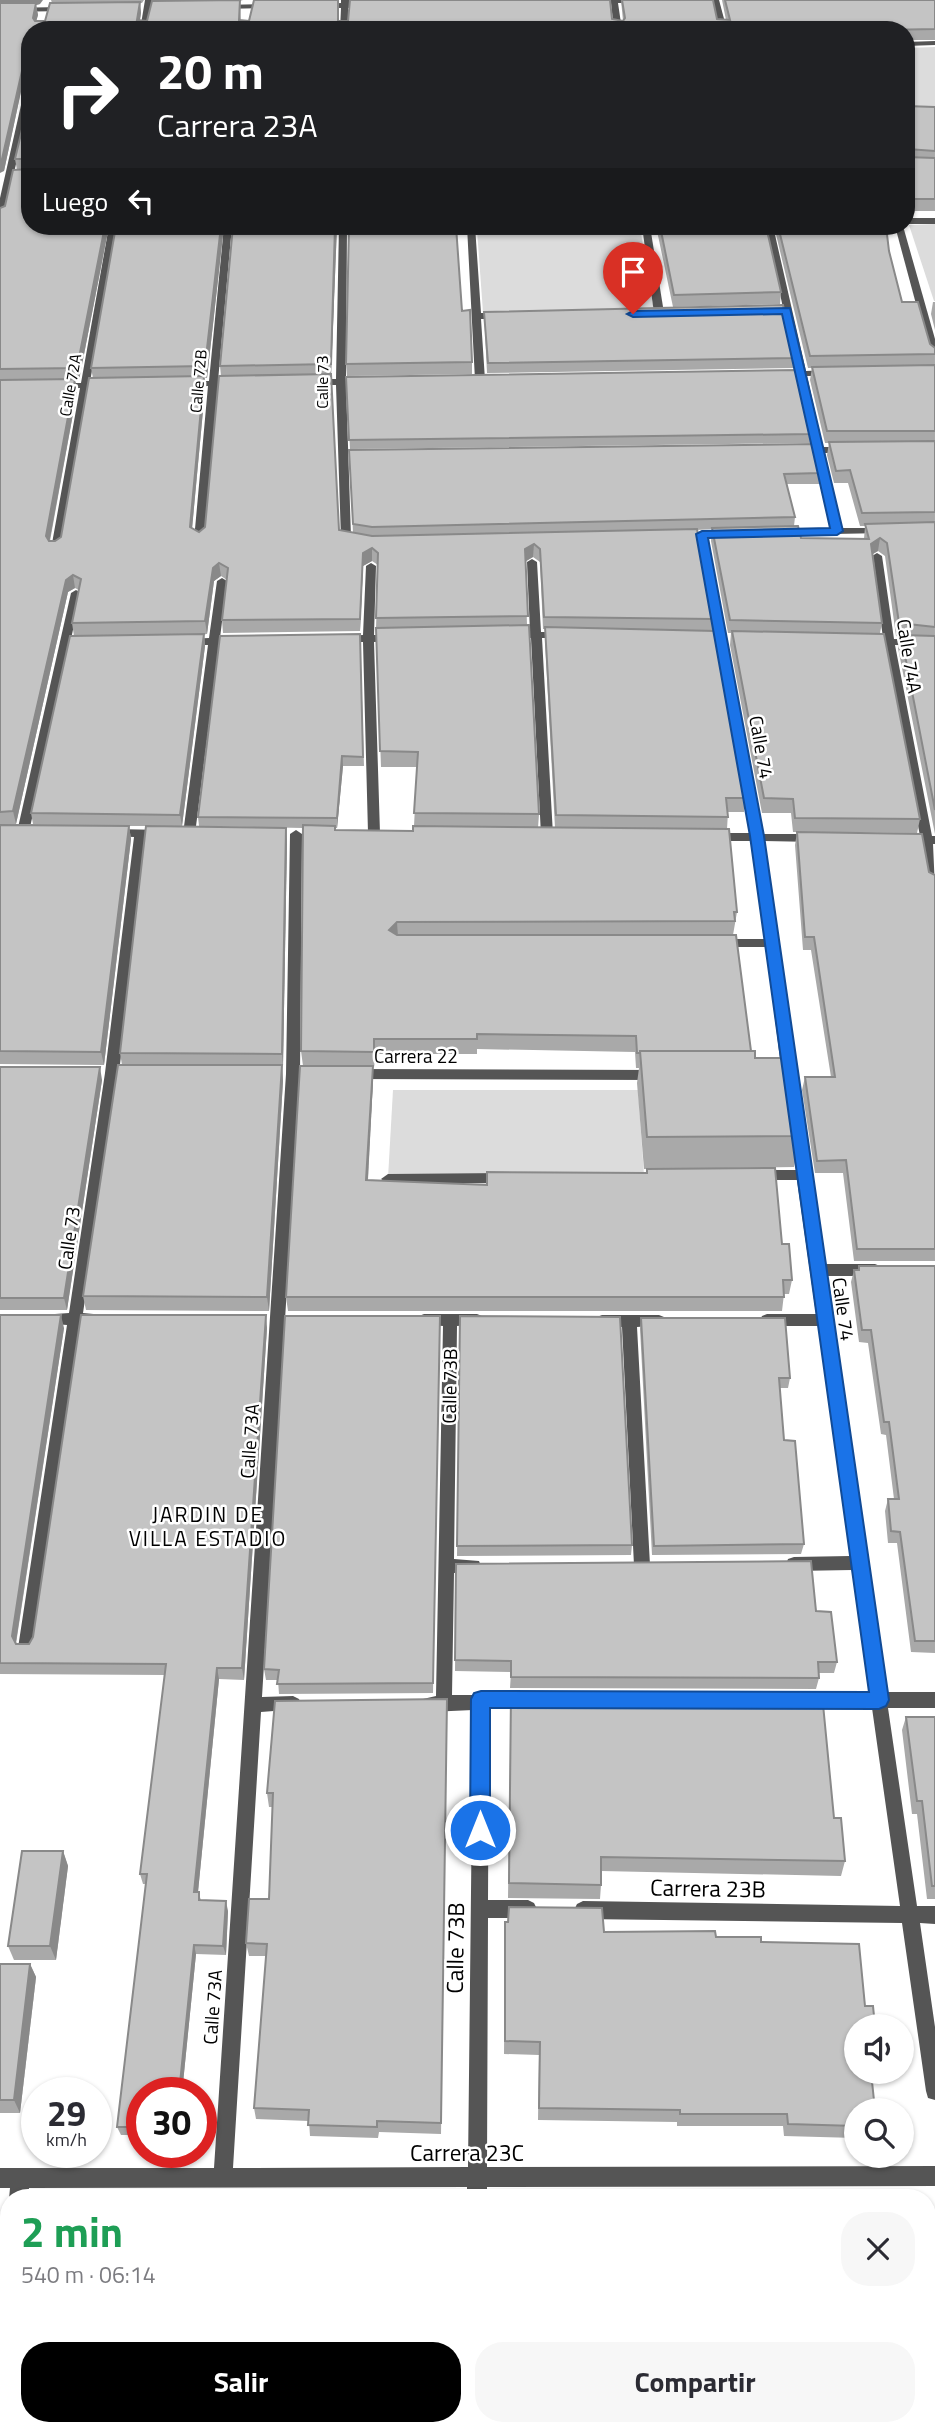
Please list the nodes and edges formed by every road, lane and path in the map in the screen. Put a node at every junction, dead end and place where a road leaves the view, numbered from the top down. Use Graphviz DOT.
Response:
graph roads {
  1 [pos="651,0"];
  2 [pos="715,0"];
  3 [pos="586,1"];
  4 [pos="614,1"];
  5 [pos="248,3"];
  6 [pos="345,3"];
  7 [pos="46,4"];
  8 [pos="149,4"];
  9 [pos="370,5"];
  10 [pos="276,6"];
  11 [pos="303,6"];
  12 [pos="211,7"];
  13 [pos="135,8"];
  14 [pos="160,8"];
  15 [pos="0,9"];
  16 [pos="71,9"];
  17 [pos="247,18"];
  18 [pos="43,19"];
  19 [pos="344,21"];
  20 [pos="617,21"];
  21 [pos="721,21"];
  22 [pos="935,43"];
  23 [pos="915,44"];
  24 [pos="21,125"];
  25 [pos="10,176"];
  26 [pos="0,217"];
  27 [pos="915,221"];
  28 [pos="935,221"];
  29 [pos="112,235"];
  30 [pos="227,235"];
  31 [pos="343,235"];
  32 [pos="472,235"];
  33 [pos="647,235"];
  34 [pos="771,235"];
  35 [pos="902,235"];
  36 [pos="920,303"];
  37 [pos="935,303"];
  38 [pos="786,310"];
  39 [pos="774,311"];
  40 [pos="659,313"];
  41 [pos="671,313"];
  42 [pos="646,314"];
  43 [pos="476,316"];
  44 [pos="515,316"];
  45 [pos="935,356"];
  46 [pos="841,373"];
  47 [pos="772,374"];
  48 [pos="800,374"];
  49 [pos="467,380"];
  50 [pos="480,380"];
  51 [pos="494,380"];
  52 [pos="339,382"];
  53 [pos="377,382"];
  54 [pos="255,383"];
  55 [pos="297,383"];
  56 [pos="175,384"];
  57 [pos="213,384"];
  58 [pos="125,385"];
  59 [pos="50,386"];
  60 [pos="87,386"];
  61 [pos="820,450"];
  62 [pos="858,450"];
  63 [pos="779,451"];
  64 [pos="341,455"];
  65 [pos="355,455"];
  66 [pos="897,530"];
  67 [pos="837,531"];
  68 [pos="769,533"];
  69 [pos="702,534"];
  70 [pos="715,534"];
  71 [pos="689,535"];
  72 [pos="199,540"];
  73 [pos="372,543"];
  74 [pos="56,548"];
  75 [pos="877,556"];
  76 [pos="531,562"];
  77 [pos="371,566"];
  78 [pos="222,581"];
  79 [pos="76,593"];
  80 [pos="533,635"];
  81 [pos="574,635"];
  82 [pos="506,636"];
  83 [pos="708,636"];
  84 [pos="721,636"];
  85 [pos="734,637"];
  86 [pos="409,638"];
  87 [pos="326,639"];
  88 [pos="368,639"];
  89 [pos="243,641"];
  90 [pos="850,641"];
  91 [pos="66,642"];
  92 [pos="80,642"];
  93 [pos="175,642"];
  94 [pos="216,642"];
  95 [pos="889,642"];
  96 [pos="935,643"];
  97 [pos="23,832"];
  98 [pos="101,833"];
  99 [pos="374,833"];
  100 [pos="140,834"];
  101 [pos="189,834"];
  102 [pos="202,834"];
  103 [pos="296,834"];
  104 [pos="561,835"];
  105 [pos="757,836"];
  106 [pos="700,837"];
  107 [pos="827,838"];
  108 [pos="897,839"];
  109 [pos="930,840"];
  110 [pos="935,885"];
  111 [pos="702,943"];
  112 [pos="771,943"];
  113 [pos="348,1074"];
  114 [pos="665,1075"];
  115 [pos="735,1175"];
  116 [pos="804,1175"];
  117 [pos="527,1178"];
  118 [pos="388,1180"];
  119 [pos="817,1270"];
  120 [pos="896,1270"];
  121 [pos="25,1319"];
  122 [pos="75,1319"];
  123 [pos="116,1319"];
  124 [pos="410,1320"];
  125 [pos="450,1320"];
  126 [pos="491,1320"];
  127 [pos="755,1320"];
  128 [pos="825,1320"];
  129 [pos="588,1321"];
  130 [pos="629,1321"];
  131 [pos="671,1321"];
  132 [pos="859,1563"];
  133 [pos="778,1564"];
  134 [pos="642,1565"];
  135 [pos="447,1566"];
  136 [pos="488,1566"];
  137 [pos="26,1648"];
  138 [pos="481,1699"];
  139 [pos="550,1700"];
  140 [pos="783,1700"];
  141 [pos="879,1700"];
  142 [pos="935,1700"];
  143 [pos="444,1703"];
  144 [pos="253,1704"];
  145 [pos="308,1704"];
  146 [pos="417,1704"];
  147 [pos="480,1909"];
  148 [pos="910,1915"];
  149 [pos="935,1915"];
  150 [pos="935,2091"];
  151 [pos="935,2176"];
  152 [pos="223,2177"];
  153 [pos="477,2177"];
  154 [pos="0,2178"];
  155 [pos="21,2178"];
  156 [pos="19,2189"];
  157 [pos="477,2189"];
  1 -- 4 [label="street"];
  2 -- 21 [label="street"];
  3 -- 4 [label="street"];
  4 -- 20 [label="street"];
  5 -- 10 [label="street"];
  5 -- 12 [label="street"];
  5 -- 17 [label="street"];
  6 -- 9 [label="street"];
  6 -- 11 [label="street"];
  6 -- 19 [label="street"];
  7 -- 15 [label="street"];
  7 -- 16 [label="street"];
  7 -- 18 [label="street"];
  8 -- 13 [label="street"];
  8 -- 14 [label="street"];
  22 -- 23 [label="street"];
  24 -- 25 [label="street"];
  25 -- 26 [label="street"];
  27 -- 28 [label="street"];
  29 -- 60 [label="street, Calle 72A"];
  30 -- 57 [label="street, Calle 72B"];
  31 -- 52 [label="street, Calle 73"];
  32 -- 43 [label="street"];
  33 -- 40 [label="street"];
  34 -- 38 [label="street"];
  35 -- 36 [label="street"];
  36 -- 37 [label="street"];
  36 -- 45 [label="street"];
  38 -- 39 [label="street"];
  38 -- 48 [label="street"];
  40 -- 41 [label="street"];
  40 -- 42 [label="street"];
  43 -- 44 [label="street"];
  43 -- 50 [label="street"];
  46 -- 48 [label="street"];
  47 -- 48 [label="street"];
  48 -- 61 [label="street"];
  49 -- 50 [label="street"];
  50 -- 51 [label="street"];
  52 -- 53 [label="street"];
  52 -- 55 [label="street"];
  52 -- 64 [label="street, Calle 73"];
  54 -- 57 [label="street"];
  56 -- 57 [label="street"];
  57 -- 72 [label="street, Calle 72B"];
  58 -- 60 [label="street"];
  59 -- 60 [label="street"];
  60 -- 74 [label="street, Calle 72A"];
  61 -- 62 [label="street"];
  61 -- 63 [label="street"];
  61 -- 67 [label="street"];
  64 -- 65 [label="street"];
  64 -- 73 [label="street, Calle 73"];
  66 -- 67 [label="street"];
  67 -- 68 [label="street"];
  69 -- 70 [label="street"];
  69 -- 71 [label="street"];
  69 -- 84 [label="street, Calle 74"];
  75 -- 95 [label="street, Calle 74A"];
  76 -- 80 [label="street"];
  77 -- 88 [label="street"];
  78 -- 94 [label="street"];
  79 -- 91 [label="street"];
  80 -- 81 [label="street"];
  80 -- 82 [label="street"];
  80 -- 104 [label="street"];
  83 -- 84 [label="street"];
  84 -- 85 [label="street"];
  84 -- 105 [label="street, Calle 74"];
  86 -- 88 [label="street"];
  87 -- 88 [label="street"];
  88 -- 99 [label="street"];
  89 -- 94 [label="street"];
  90 -- 95 [label="street"];
  91 -- 92 [label="street"];
  91 -- 97 [label="street"];
  93 -- 94 [label="street"];
  94 -- 101 [label="street"];
  95 -- 96 [label="street"];
  95 -- 109 [label="street, Calle 74A"];
  98 -- 100 [label="street"];
  100 -- 101 [label="street"];
  100 -- 122 [label="street, Calle 73"];
  101 -- 102 [label="street"];
  103 -- 144 [label="street, Calle 73A"];
  105 -- 106 [label="street"];
  105 -- 107 [label="street"];
  105 -- 112 [label="street, Calle 74"];
  108 -- 109 [label="street"];
  109 -- 110 [label="street, Calle 74A"];
  111 -- 112 [label="street"];
  112 -- 116 [label="street, Calle 74"];
  113 -- 114 [label="street, Carrera 22"];
  115 -- 116 [label="street"];
  116 -- 119 [label="street, Calle 74"];
  117 -- 118 [label="street"];
  119 -- 120 [label="street"];
  119 -- 128 [label="street, Calle 74"];
  121 -- 122 [label="street"];
  122 -- 123 [label="street"];
  122 -- 137 [label="street, Calle 73"];
  124 -- 125 [label="street"];
  125 -- 126 [label="street"];
  125 -- 135 [label="street, Calle 73B"];
  127 -- 128 [label="street"];
  128 -- 132 [label="street, Calle 74"];
  129 -- 130 [label="street"];
  130 -- 131 [label="street"];
  130 -- 134 [label="street"];
  132 -- 133 [label="street"];
  132 -- 141 [label="street, Calle 74"];
  135 -- 136 [label="street"];
  135 -- 143 [label="street, Calle 73B"];
  138 -- 139 [label="street"];
  138 -- 143 [label="street"];
  138 -- 147 [label="street, Calle 73B"];
  140 -- 141 [label="street"];
  141 -- 142 [label="street"];
  141 -- 148 [label="street, Calle 74"];
  143 -- 146 [label="street"];
  144 -- 145 [label="street"];
  144 -- 152 [label="street, Calle 73A"];
  147 -- 148 [label="street, Carrera 23B"];
  147 -- 153 [label="street, Calle 73B"];
  148 -- 149 [label="street, Carrera 23B"];
  148 -- 150 [label="street, Calle 74"];
  151 -- 153 [label="street, Carrera 23C"];
  152 -- 153 [label="street, Carrera 23C"];
  152 -- 155 [label="street, Carrera 23C"];
  153 -- 157 [label="street, Calle 73B"];
  154 -- 155 [label="street, Carrera 23C"];
  155 -- 156 [label="street"];
}
